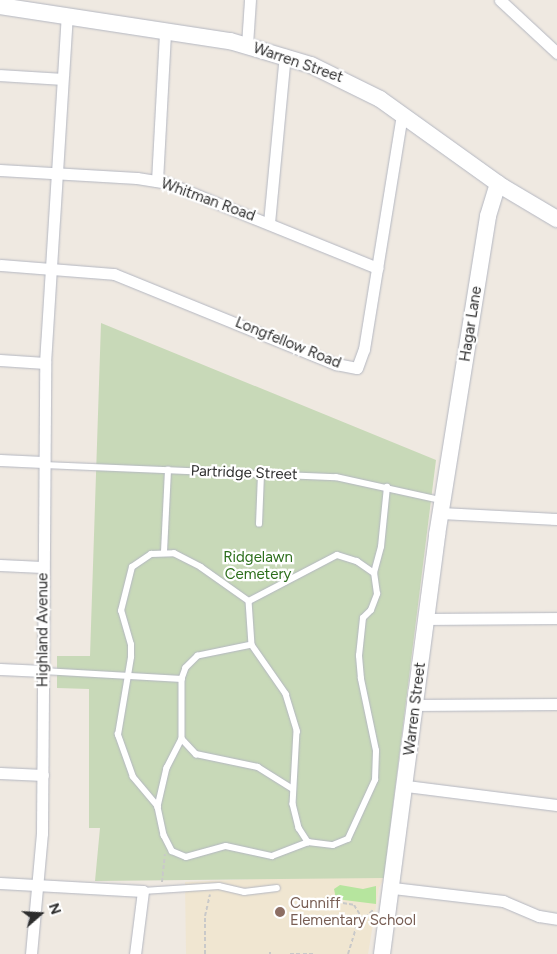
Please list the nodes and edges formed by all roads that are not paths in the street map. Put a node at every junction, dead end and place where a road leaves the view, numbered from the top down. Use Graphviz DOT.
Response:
graph roads {
  1 [pos="250,0"];
  2 [pos="500,0"];
  3 [pos="0,6"];
  4 [pos="67,16"];
  5 [pos="165,31"];
  6 [pos="248,45"];
  7 [pos="557,53"];
  8 [pos="285,55"];
  9 [pos="0,75"];
  10 [pos="62,79"];
  11 [pos="402,115"];
  12 [pos="0,170"];
  13 [pos="56,174"];
  14 [pos="156,181"];
  15 [pos="498,184"];
  16 [pos="557,220"];
  17 [pos="268,223"];
  18 [pos="0,265"];
  19 [pos="50,268"];
  20 [pos="376,268"];
  21 [pos="0,360"];
  22 [pos="45,363"];
  23 [pos="0,460"];
  24 [pos="43,463"];
  25 [pos="450,465"];
  26 [pos="168,470"];
  27 [pos="261,474"];
  28 [pos="387,487"];
  29 [pos="442,507"];
  30 [pos="557,519"];
  31 [pos="258,524"];
  32 [pos="164,552"];
  33 [pos="0,565"];
  34 [pos="42,567"];
  35 [pos="374,573"];
  36 [pos="249,601"];
  37 [pos="557,618"];
  38 [pos="426,620"];
  39 [pos="252,645"];
  40 [pos="0,669"];
  41 [pos="43,671"];
  42 [pos="130,676"];
  43 [pos="182,679"];
  44 [pos="557,704"];
  45 [pos="416,706"];
  46 [pos="182,739"];
  47 [pos="0,773"];
  48 [pos="43,775"];
  49 [pos="406,786"];
  50 [pos="292,789"];
  51 [pos="557,805"];
  52 [pos="158,807"];
  53 [pos="308,842"];
  54 [pos="0,883"];
  55 [pos="39,886"];
  56 [pos="277,888"];
  57 [pos="393,888"];
  58 [pos="143,890"];
  59 [pos="557,919"];
  60 [pos="31,954"];
  61 [pos="135,954"];
  62 [pos="382,954"];
  1 -- 6 [label="street"];
  2 -- 7 [label="street"];
  3 -- 4 [label="street, Warren Street"];
  4 -- 5 [label="street, Warren Street"];
  4 -- 10 [label="street, Highland Avenue"];
  5 -- 6 [label="street, Warren Street"];
  5 -- 14 [label="street"];
  6 -- 8 [label="street, Warren Street"];
  8 -- 11 [label="street, Warren Street"];
  8 -- 17 [label="street"];
  9 -- 10 [label="street"];
  10 -- 13 [label="street, Highland Avenue"];
  11 -- 15 [label="street, Warren Street"];
  11 -- 20 [label="street, Longfellow Road"];
  12 -- 13 [label="street, Whitman Road"];
  13 -- 14 [label="street, Whitman Road"];
  13 -- 19 [label="street, Highland Avenue"];
  14 -- 17 [label="street, Whitman Road"];
  15 -- 16 [label="street, Warren Street"];
  15 -- 25 [label="street, Hagar Lane"];
  17 -- 20 [label="street, Whitman Road"];
  18 -- 19 [label="street, Longfellow Road"];
  19 -- 20 [label="street, Longfellow Road"];
  19 -- 22 [label="street, Highland Avenue"];
  21 -- 22 [label="street"];
  22 -- 24 [label="street, Highland Avenue"];
  23 -- 24 [label="street, Partridge Street"];
  24 -- 26 [label="lane, Partridge Street"];
  24 -- 34 [label="street, Highland Avenue"];
  25 -- 29 [label="street, Warren Street"];
  26 -- 27 [label="lane, Partridge Street"];
  26 -- 32 [label="lane"];
  27 -- 28 [label="lane, Partridge Street"];
  27 -- 31 [label="lane"];
  28 -- 29 [label="lane, Partridge Street"];
  28 -- 35 [label="lane"];
  29 -- 30 [label="street"];
  29 -- 38 [label="street, Warren Street"];
  32 -- 36 [label="lane"];
  32 -- 42 [label="lane"];
  33 -- 34 [label="street"];
  34 -- 41 [label="street, Highland Avenue"];
  35 -- 36 [label="lane"];
  35 -- 53 [label="lane"];
  36 -- 39 [label="lane"];
  37 -- 38 [label="street"];
  38 -- 45 [label="street, Warren Street"];
  39 -- 43 [label="lane"];
  39 -- 50 [label="lane"];
  40 -- 41 [label="street"];
  41 -- 42 [label="lane"];
  41 -- 48 [label="street, Highland Avenue"];
  42 -- 43 [label="lane"];
  42 -- 52 [label="lane"];
  43 -- 46 [label="lane"];
  44 -- 45 [label="street"];
  45 -- 49 [label="street, Warren Street"];
  46 -- 50 [label="lane"];
  46 -- 52 [label="lane"];
  47 -- 48 [label="street"];
  48 -- 55 [label="street, Highland Avenue"];
  49 -- 51 [label="street"];
  49 -- 57 [label="street, Warren Street"];
  50 -- 53 [label="lane"];
  52 -- 53 [label="lane"];
  54 -- 55 [label="street"];
  55 -- 58 [label="street"];
  55 -- 60 [label="street, Highland Avenue"];
  56 -- 58 [label="lane"];
  57 -- 59 [label="street"];
  57 -- 62 [label="street, Warren Street"];
  58 -- 61 [label="street"];
}
